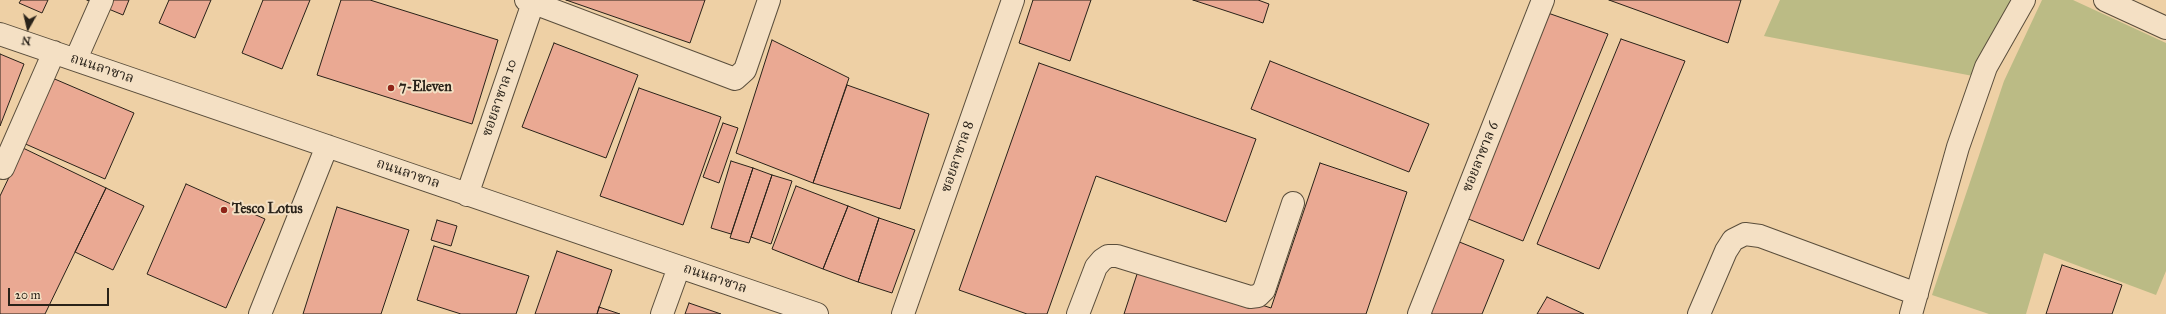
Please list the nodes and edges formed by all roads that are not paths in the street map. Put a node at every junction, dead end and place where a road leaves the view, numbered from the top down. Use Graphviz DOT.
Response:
graph roads {
  1 [pos="102,0"];
  2 [pos="769,0"];
  3 [pos="1013,0"];
  4 [pos="1543,0"];
  5 [pos="2024,0"];
  6 [pos="2105,0"];
  7 [pos="531,1"];
  8 [pos="2166,28"];
  9 [pos="0,34"];
  10 [pos="54,52"];
  11 [pos="76,59"];
  12 [pos="327,146"];
  13 [pos="3,168"];
  14 [pos="467,195"];
  15 [pos="1293,203"];
  16 [pos="679,267"];
  17 [pos="1914,304"];
  18 [pos="260,314"];
  19 [pos="662,314"];
  20 [pos="817,314"];
  21 [pos="903,314"];
  22 [pos="1078,314"];
  23 [pos="1419,314"];
  24 [pos="1699,314"];
  1 -- 11 [label="street"];
  2 -- 7 [label="street"];
  3 -- 21 [label="street, ซอยลาซาล 8"];
  4 -- 23 [label="street, ซอยลาซาล 6"];
  5 -- 17 [label="street"];
  6 -- 8 [label="street"];
  7 -- 14 [label="street, ซอยลาซาล 10"];
  9 -- 10 [label="street, ถนนลาซาล"];
  10 -- 11 [label="street, ถนนลาซาล"];
  10 -- 13 [label="street"];
  11 -- 12 [label="street, ถนนลาซาล"];
  12 -- 14 [label="street, ถนนลาซาล"];
  12 -- 18 [label="street"];
  14 -- 16 [label="street, ถนนลาซาล"];
  15 -- 22 [label="street"];
  16 -- 19 [label="street"];
  16 -- 20 [label="street, ถนนลาซาล"];
  17 -- 24 [label="street"];
}
